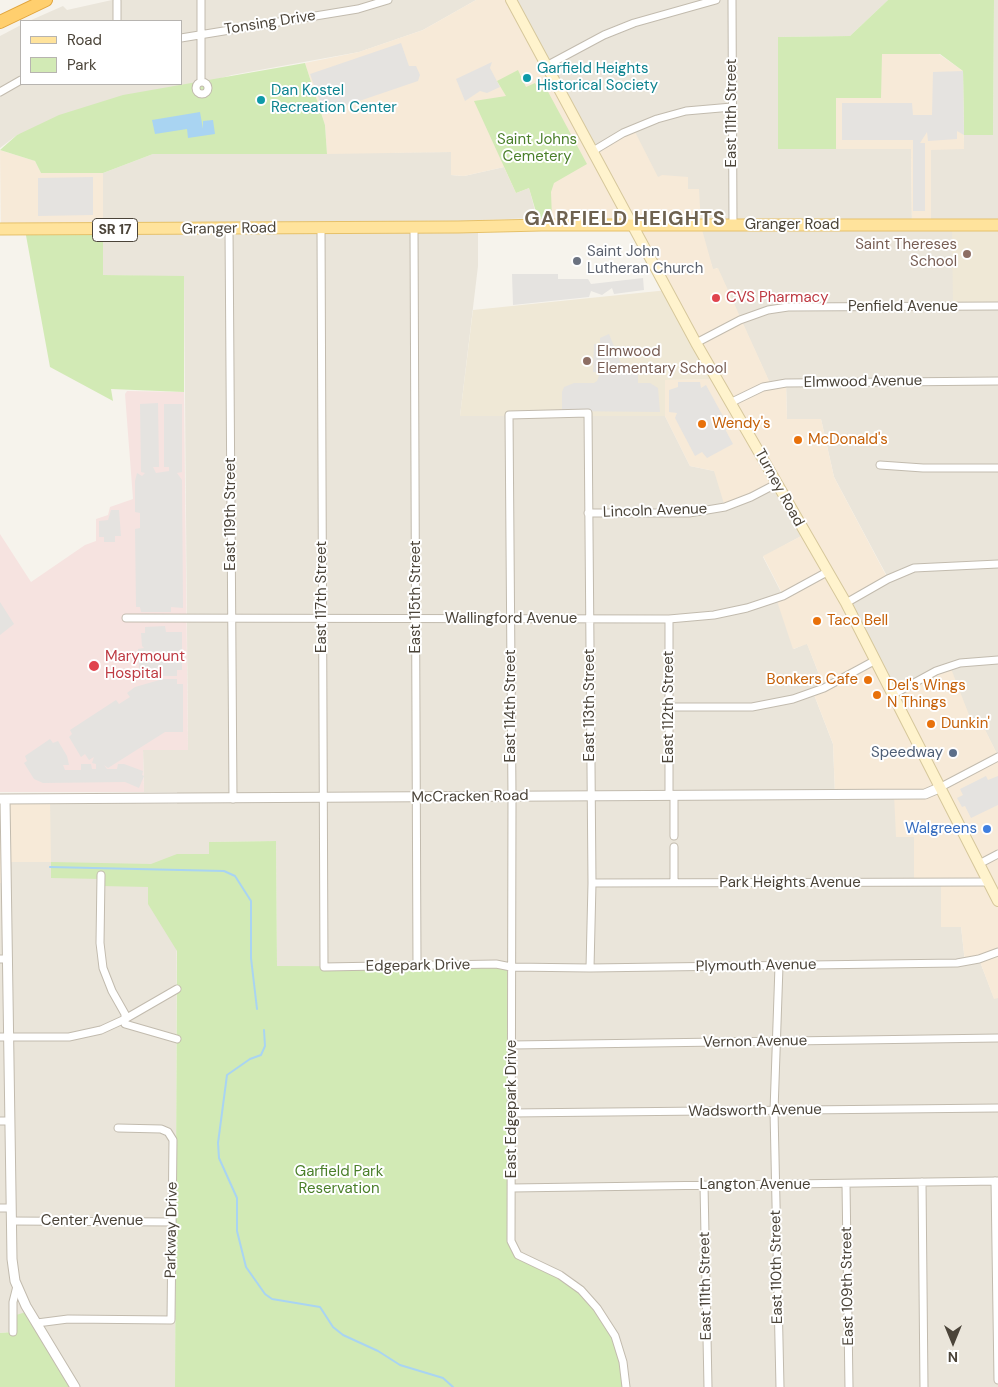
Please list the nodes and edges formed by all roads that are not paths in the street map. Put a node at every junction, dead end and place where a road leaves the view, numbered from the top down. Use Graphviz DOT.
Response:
graph roads {
  1 [pos="46,0"];
  2 [pos="201,0"];
  3 [pos="388,0"];
  4 [pos="511,0"];
  5 [pos="716,0"];
  6 [pos="732,0"];
  7 [pos="117,1"];
  8 [pos="117,20"];
  9 [pos="0,22"];
  10 [pos="200,35"];
  11 [pos="182,38"];
  12 [pos="548,65"];
  13 [pos="20,81"];
  14 [pos="201,82"];
  15 [pos="0,92"];
  16 [pos="732,107"];
  17 [pos="593,151"];
  18 [pos="733,225"];
  19 [pos="998,225"];
  20 [pos="634,226"];
  21 [pos="321,228"];
  22 [pos="414,228"];
  23 [pos="0,229"];
  24 [pos="229,229"];
  25 [pos="998,306"];
  26 [pos="696,344"];
  27 [pos="998,381"];
  28 [pos="732,402"];
  29 [pos="509,415"];
  30 [pos="880,465"];
  31 [pos="998,468"];
  32 [pos="776,484"];
  33 [pos="588,513"];
  34 [pos="998,564"];
  35 [pos="827,572"];
  36 [pos="846,603"];
  37 [pos="126,618"];
  38 [pos="232,618"];
  39 [pos="322,618"];
  40 [pos="416,619"];
  41 [pos="510,619"];
  42 [pos="589,619"];
  43 [pos="669,619"];
  44 [pos="998,660"];
  45 [pos="874,662"];
  46 [pos="892,695"];
  47 [pos="669,707"];
  48 [pos="998,758"];
  49 [pos="939,788"];
  50 [pos="590,795"];
  51 [pos="672,795"];
  52 [pos="512,796"];
  53 [pos="418,797"];
  54 [pos="2,799"];
  55 [pos="233,799"];
  56 [pos="323,799"];
  57 [pos="674,836"];
  58 [pos="674,847"];
  59 [pos="998,854"];
  60 [pos="979,864"];
  61 [pos="101,875"];
  62 [pos="988,882"];
  63 [pos="3,883"];
  64 [pos="592,884"];
  65 [pos="674,884"];
  66 [pos="998,901"];
  67 [pos="998,952"];
  68 [pos="4,959"];
  69 [pos="416,966"];
  70 [pos="779,966"];
  71 [pos="324,967"];
  72 [pos="511,967"];
  73 [pos="590,968"];
  74 [pos="177,990"];
  75 [pos="125,1019"];
  76 [pos="4,1037"];
  77 [pos="998,1038"];
  78 [pos="176,1039"];
  79 [pos="777,1042"];
  80 [pos="512,1045"];
  81 [pos="998,1108"];
  82 [pos="774,1111"];
  83 [pos="511,1113"];
  84 [pos="5,1121"];
  85 [pos="118,1128"];
  86 [pos="996,1181"];
  87 [pos="922,1182"];
  88 [pos="846,1184"];
  89 [pos="704,1185"];
  90 [pos="776,1186"];
  91 [pos="512,1188"];
  92 [pos="0,1208"];
  93 [pos="11,1208"];
  94 [pos="11,1221"];
  95 [pos="172,1222"];
  96 [pos="16,1286"];
  97 [pos="29,1311"];
  98 [pos="13,1316"];
  99 [pos="37,1323"];
  100 [pos="13,1332"];
  101 [pos="998,1380"];
  102 [pos="76,1387"];
  103 [pos="626,1387"];
  104 [pos="708,1387"];
  105 [pos="780,1387"];
  106 [pos="849,1387"];
  107 [pos="924,1387"];
  1 -- 9 [label="highway"];
  2 -- 10 [label="street"];
  3 -- 10 [label="street, Tonsing Drive"];
  4 -- 12 [label="main road, Turney Road"];
  5 -- 12 [label="street"];
  6 -- 16 [label="street, East 111th Street"];
  7 -- 8 [label="street"];
  10 -- 11 [label="street, Tonsing Drive"];
  10 -- 14 [label="street"];
  12 -- 17 [label="main road, Turney Road"];
  13 -- 15 [label="street"];
  16 -- 17 [label="street"];
  16 -- 18 [label="street, East 111th Street"];
  17 -- 20 [label="main road, Turney Road"];
  18 -- 19 [label="main road, Granger Road / SR 17"];
  18 -- 20 [label="main road, Granger Road / SR 17"];
  20 -- 22 [label="main road, Granger Road / SR 17"];
  20 -- 26 [label="main road, Turney Road"];
  21 -- 22 [label="main road, Granger Road / SR 17"];
  21 -- 24 [label="main road, Granger Road / SR 17"];
  21 -- 39 [label="street, East 117th Street"];
  22 -- 40 [label="street, East 115th Street"];
  23 -- 24 [label="main road, Granger Road / SR 17"];
  24 -- 38 [label="street, East 119th Street"];
  25 -- 26 [label="street, Penfield Avenue"];
  26 -- 28 [label="main road, Turney Road"];
  27 -- 28 [label="street, Elmwood Avenue"];
  28 -- 32 [label="main road, Turney Road"];
  29 -- 33 [label="street, East 113th Street"];
  29 -- 41 [label="street, East 114th Street"];
  30 -- 31 [label="street"];
  32 -- 33 [label="street, Lincoln Avenue"];
  32 -- 35 [label="main road, Turney Road"];
  33 -- 42 [label="street, East 113th Street"];
  34 -- 36 [label="street"];
  35 -- 36 [label="main road, Turney Road"];
  35 -- 43 [label="street, Wallingford Avenue"];
  36 -- 45 [label="main road, Turney Road"];
  37 -- 38 [label="street, Wallingford Avenue"];
  38 -- 39 [label="street, Wallingford Avenue"];
  38 -- 55 [label="street, East 119th Street"];
  39 -- 40 [label="street, Wallingford Avenue"];
  39 -- 56 [label="street, East 117th Street"];
  40 -- 41 [label="street, Wallingford Avenue"];
  40 -- 53 [label="street, East 115th Street"];
  41 -- 42 [label="street, Wallingford Avenue"];
  41 -- 52 [label="street, East 114th Street"];
  42 -- 43 [label="street, Wallingford Avenue"];
  42 -- 50 [label="street, East 113th Street"];
  43 -- 47 [label="street, East 112th Street"];
  44 -- 46 [label="street"];
  45 -- 46 [label="main road, Turney Road"];
  45 -- 47 [label="street"];
  46 -- 49 [label="main road, Turney Road"];
  47 -- 51 [label="street, East 112th Street"];
  48 -- 49 [label="street"];
  49 -- 51 [label="street, McCracken Road"];
  49 -- 60 [label="main road, Turney Road"];
  50 -- 51 [label="street, McCracken Road"];
  50 -- 52 [label="street, McCracken Road"];
  50 -- 64 [label="street, East 113th Street"];
  51 -- 57 [label="street, East 112th Street"];
  52 -- 53 [label="street, McCracken Road"];
  52 -- 72 [label="street, East 114th Street"];
  53 -- 56 [label="street, McCracken Road"];
  53 -- 69 [label="street, East 115th Street"];
  54 -- 55 [label="street, McCracken Road"];
  54 -- 63 [label="street"];
  55 -- 56 [label="street, McCracken Road"];
  56 -- 71 [label="street, East 117th Street"];
  58 -- 65 [label="street"];
  59 -- 60 [label="street"];
  60 -- 62 [label="main road, Turney Road"];
  61 -- 75 [label="street"];
  62 -- 65 [label="street, Park Heights Avenue"];
  62 -- 66 [label="main road, Turney Road"];
  63 -- 68 [label="street"];
  64 -- 65 [label="street, Park Heights Avenue"];
  64 -- 73 [label="street, East 113th Street"];
  67 -- 70 [label="street, Plymouth Avenue"];
  68 -- 76 [label="street"];
  69 -- 71 [label="street, Edgepark Drive"];
  69 -- 72 [label="street, Edgepark Drive"];
  70 -- 73 [label="street, Plymouth Avenue"];
  70 -- 79 [label="street, East 110th Street"];
  72 -- 73 [label="street, Plymouth Avenue"];
  72 -- 80 [label="street, East Edgepark Drive"];
  74 -- 75 [label="street"];
  75 -- 76 [label="street"];
  75 -- 78 [label="street"];
  76 -- 84 [label="street"];
  77 -- 79 [label="street, Vernon Avenue"];
  79 -- 80 [label="street, Vernon Avenue"];
  79 -- 82 [label="street, East 110th Street"];
  80 -- 83 [label="street, East Edgepark Drive"];
  81 -- 82 [label="street, Wadsworth Avenue"];
  82 -- 83 [label="street, Wadsworth Avenue"];
  82 -- 90 [label="street, East 110th Street"];
  83 -- 91 [label="street, East Edgepark Drive"];
  84 -- 93 [label="street"];
  85 -- 95 [label="street, Parkway Drive"];
  86 -- 87 [label="street, Langton Avenue"];
  86 -- 101 [label="street"];
  87 -- 88 [label="street, Langton Avenue"];
  87 -- 107 [label="street"];
  88 -- 90 [label="street, Langton Avenue"];
  88 -- 106 [label="street, East 109th Street"];
  89 -- 90 [label="street, Langton Avenue"];
  89 -- 91 [label="street, Langton Avenue"];
  89 -- 104 [label="street, East 111th Street"];
  90 -- 105 [label="street, East 110th Street"];
  91 -- 103 [label="street, East Edgepark Drive"];
  92 -- 93 [label="street"];
  93 -- 94 [label="street"];
  94 -- 95 [label="street, Center Avenue"];
  94 -- 96 [label="street"];
  95 -- 99 [label="street, Parkway Drive"];
  96 -- 97 [label="street"];
  96 -- 98 [label="street"];
  97 -- 98 [label="street"];
  97 -- 99 [label="street"];
  98 -- 100 [label="street"];
  99 -- 102 [label="street"];
}
